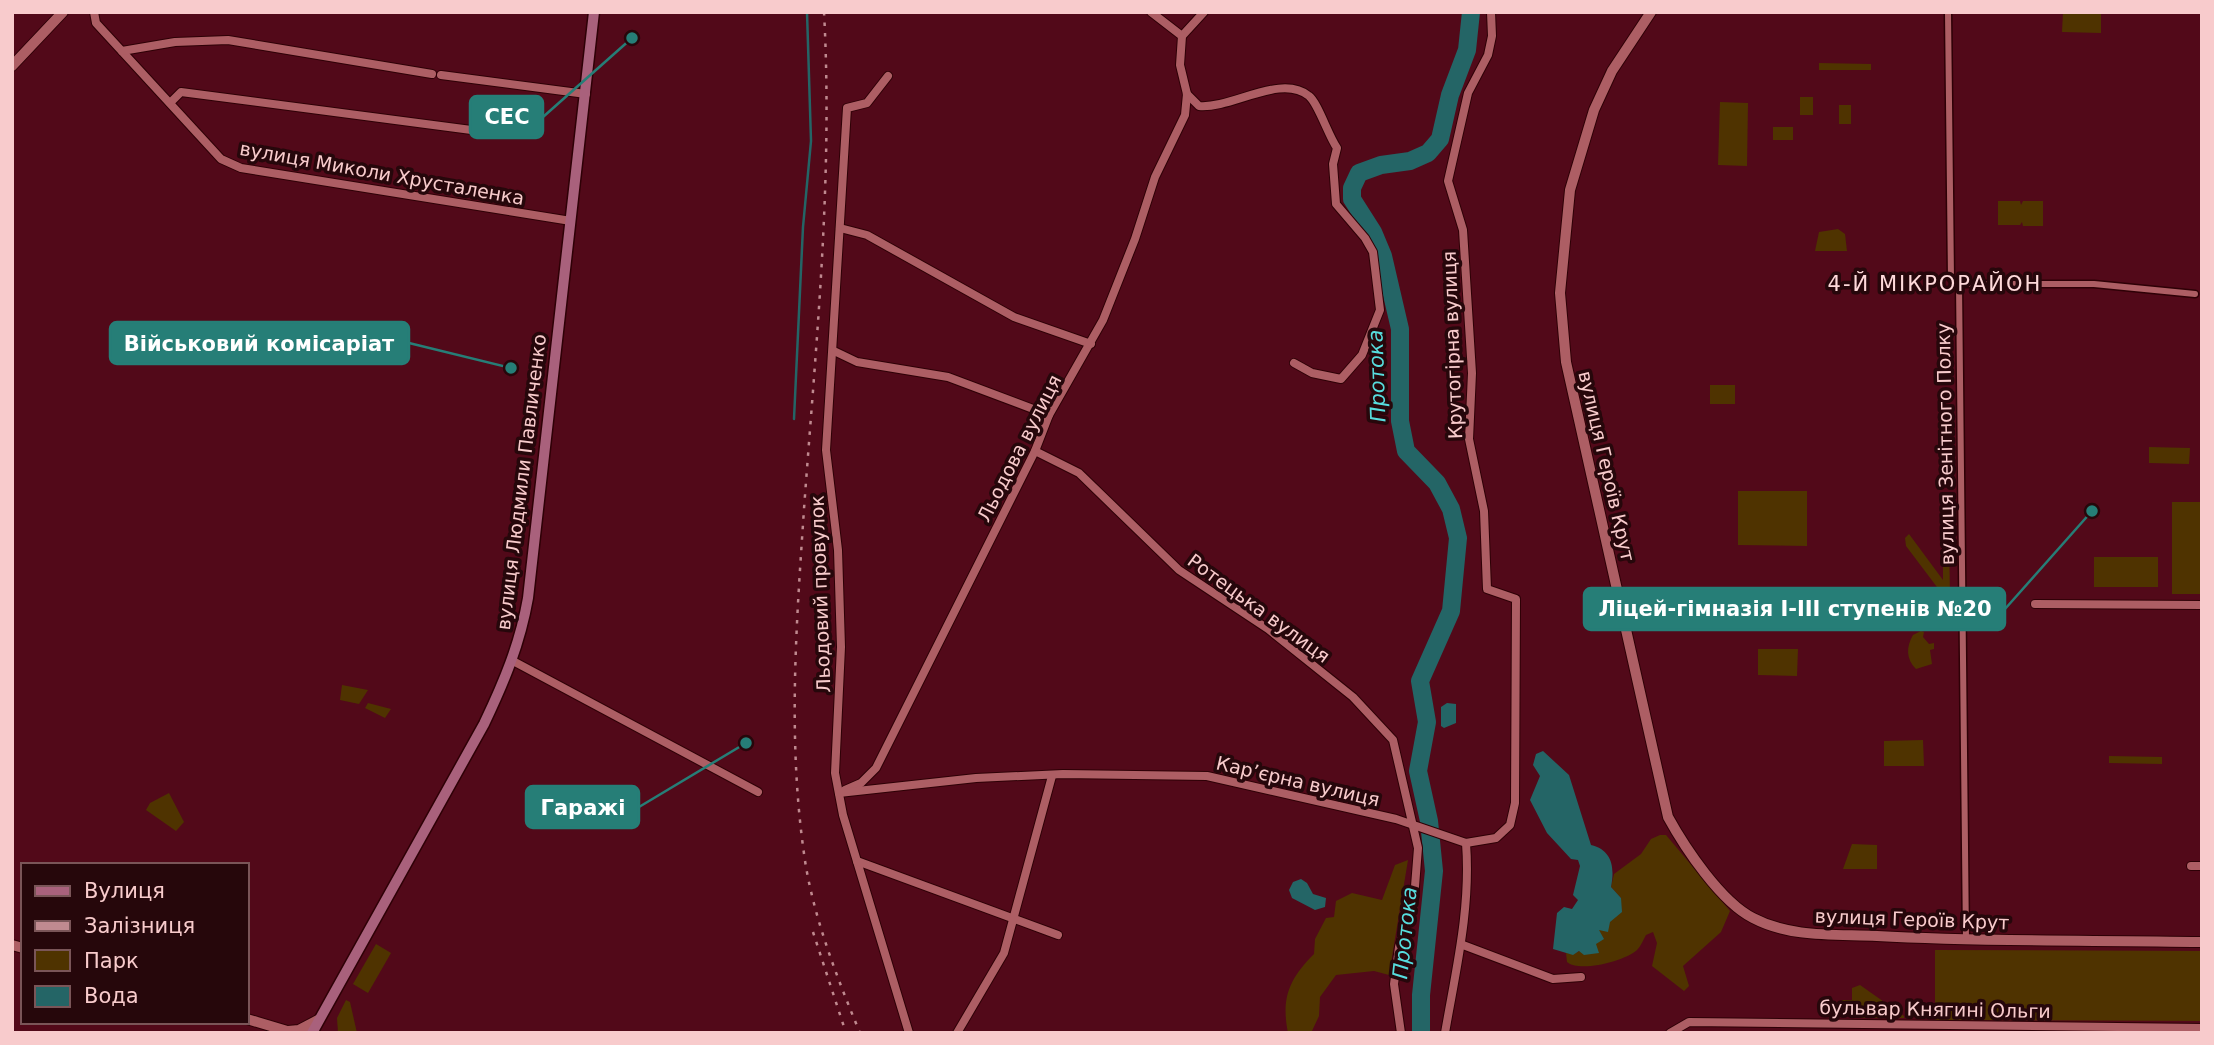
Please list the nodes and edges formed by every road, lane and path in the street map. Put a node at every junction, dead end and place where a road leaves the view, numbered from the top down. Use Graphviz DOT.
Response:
graph roads {
  1 [pos="63,12"];
  2 [pos="94,12"];
  3 [pos="594,12"];
  4 [pos="1151,12"];
  5 [pos="1204,12"];
  6 [pos="1491,12"];
  7 [pos="1651,12"];
  8 [pos="1948,12"];
  9 [pos="1182,36"];
  10 [pos="122,51"];
  11 [pos="12,66"];
  12 [pos="888,76"];
  13 [pos="586,94"];
  14 [pos="1187,94"];
  15 [pos="170,103"];
  16 [pos="479,131"];
  17 [pos="571,221"];
  18 [pos="840,228"];
  19 [pos="1959,284"];
  20 [pos="2195,294"];
  21 [pos="1091,344"];
  22 [pos="834,351"];
  23 [pos="1294,363"];
  24 [pos="1049,415"];
  25 [pos="1035,451"];
  26 [pos="2035,604"];
  27 [pos="2202,605"];
  28 [pos="513,661"];
  29 [pos="1052,776"];
  30 [pos="758,792"];
  31 [pos="839,793"];
  32 [pos="1413,827"];
  33 [pos="1466,843"];
  34 [pos="857,861"];
  35 [pos="2191,866"];
  36 [pos="2202,866"];
  37 [pos="1014,921"];
  38 [pos="1058,935"];
  39 [pos="1966,940"];
  40 [pos="2202,943"];
  41 [pos="1463,945"];
  42 [pos="1581,977"];
  43 [pos="248,1019"];
  44 [pos="318,1020"];
  45 [pos="2202,1028"];
  46 [pos="290,1032"];
  47 [pos="312,1033"];
  48 [pos="322,1033"];
  49 [pos="909,1033"];
  50 [pos="957,1033"];
  51 [pos="1401,1033"];
  52 [pos="1445,1033"];
  53 [pos="1670,1033"];
  1 -- 11 [label="street"];
  2 -- 10 [label="street, вулиця Миколи Хрусталенка"];
  3 -- 13 [label="main road, вулиця Людмили Павличенко"];
  4 -- 9 [label="street"];
  5 -- 9 [label="street"];
  6 -- 33 [label="street, Крутогірна вулиця"];
  7 -- 39 [label="street, вулиця Героїв Крут"];
  8 -- 19 [label="street, вулиця Зенітного Полку"];
  9 -- 14 [label="street, Льодова вулиця"];
  10 -- 13 [label="street"];
  10 -- 15 [label="street, вулиця Миколи Хрусталенка"];
  12 -- 18 [label="street, Льодовий провулок"];
  13 -- 17 [label="main road, вулиця Людмили Павличенко"];
  14 -- 21 [label="street, Льодова вулиця"];
  14 -- 23 [label="street"];
  15 -- 16 [label="street"];
  15 -- 17 [label="street, вулиця Миколи Хрусталенка"];
  17 -- 28 [label="main road, вулиця Людмили Павличенко"];
  18 -- 21 [label="street"];
  18 -- 22 [label="street, Льодовий провулок"];
  19 -- 20 [label="street"];
  19 -- 39 [label="street, вулиця Зенітного Полку"];
  21 -- 24 [label="street, Льодова вулиця"];
  22 -- 24 [label="street"];
  22 -- 31 [label="street, Льодовий провулок"];
  24 -- 25 [label="street, Льодова вулиця"];
  25 -- 31 [label="street, Льодова вулиця"];
  25 -- 32 [label="street, Ротецька вулиця"];
  26 -- 27 [label="street"];
  28 -- 30 [label="street"];
  28 -- 44 [label="main road, вулиця Людмили Павличенко"];
  29 -- 31 [label="street, Карʼєрна вулиця"];
  29 -- 32 [label="street, Карʼєрна вулиця"];
  29 -- 37 [label="street"];
  31 -- 34 [label="street, Льодовий провулок"];
  32 -- 33 [label="street, Карʼєрна вулиця"];
  32 -- 51 [label="street"];
  33 -- 41 [label="street"];
  34 -- 37 [label="street"];
  34 -- 49 [label="street, Льодовий провулок"];
  35 -- 36 [label="street"];
  37 -- 38 [label="street"];
  37 -- 50 [label="street"];
  39 -- 40 [label="street, вулиця Героїв Крут"];
  41 -- 42 [label="street"];
  41 -- 52 [label="street"];
  43 -- 46 [label="street"];
  44 -- 46 [label="street"];
  44 -- 47 [label="main road, вулиця Людмили Павличенко"];
  44 -- 48 [label="street"];
  45 -- 53 [label="street, бульвар Княгині Ольги"];
}
